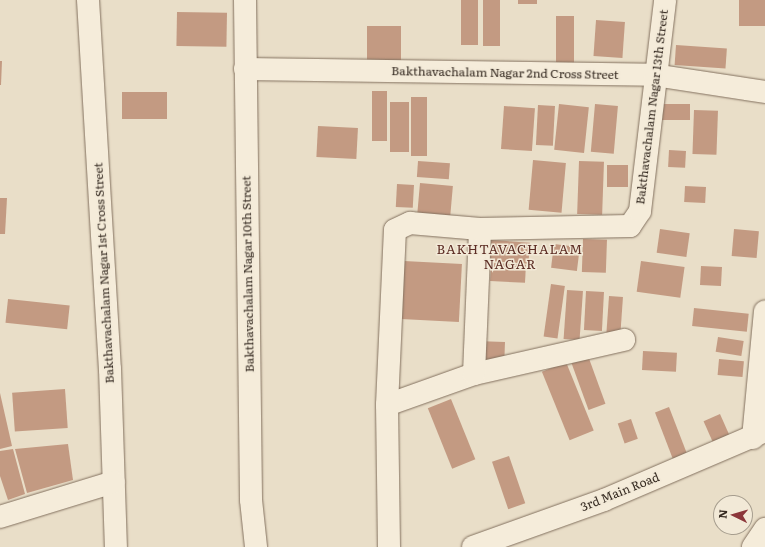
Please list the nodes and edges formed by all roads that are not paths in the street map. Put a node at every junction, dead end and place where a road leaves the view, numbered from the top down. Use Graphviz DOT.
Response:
graph roads {
  1 [pos="88,0"];
  2 [pos="244,0"];
  3 [pos="665,0"];
  4 [pos="244,70"];
  5 [pos="654,76"];
  6 [pos="765,92"];
  7 [pos="480,229"];
  8 [pos="765,312"];
  9 [pos="624,340"];
  10 [pos="474,374"];
  11 [pos="387,405"];
  12 [pos="759,434"];
  13 [pos="114,482"];
  14 [pos="0,517"];
  15 [pos="765,529"];
  16 [pos="116,547"];
  17 [pos="256,547"];
  18 [pos="389,547"];
  19 [pos="473,547"];
  20 [pos="753,547"];
  1 -- 13 [label="street, Bakthavachalam Nagar 1st Cross Street"];
  2 -- 4 [label="street, Bakthavachalam Nagar 10th Street"];
  3 -- 5 [label="street, Bakthavachalam Nagar 13th Street"];
  4 -- 5 [label="street, Bakthavachalam Nagar 2nd Cross Street"];
  4 -- 17 [label="street, Bakthavachalam Nagar 10th Street"];
  5 -- 6 [label="street, Bakthavachalam Nagar 2nd Cross Street"];
  5 -- 7 [label="street, Bakthavachalam Nagar 13th Street"];
  7 -- 10 [label="street"];
  7 -- 11 [label="street"];
  8 -- 12 [label="street"];
  9 -- 10 [label="street"];
  10 -- 11 [label="street"];
  11 -- 18 [label="street"];
  12 -- 19 [label="street, 3rd Main Road"];
  13 -- 14 [label="street"];
  13 -- 16 [label="street, Bakthavachalam Nagar 1st Cross Street"];
  15 -- 20 [label="street"];
}
